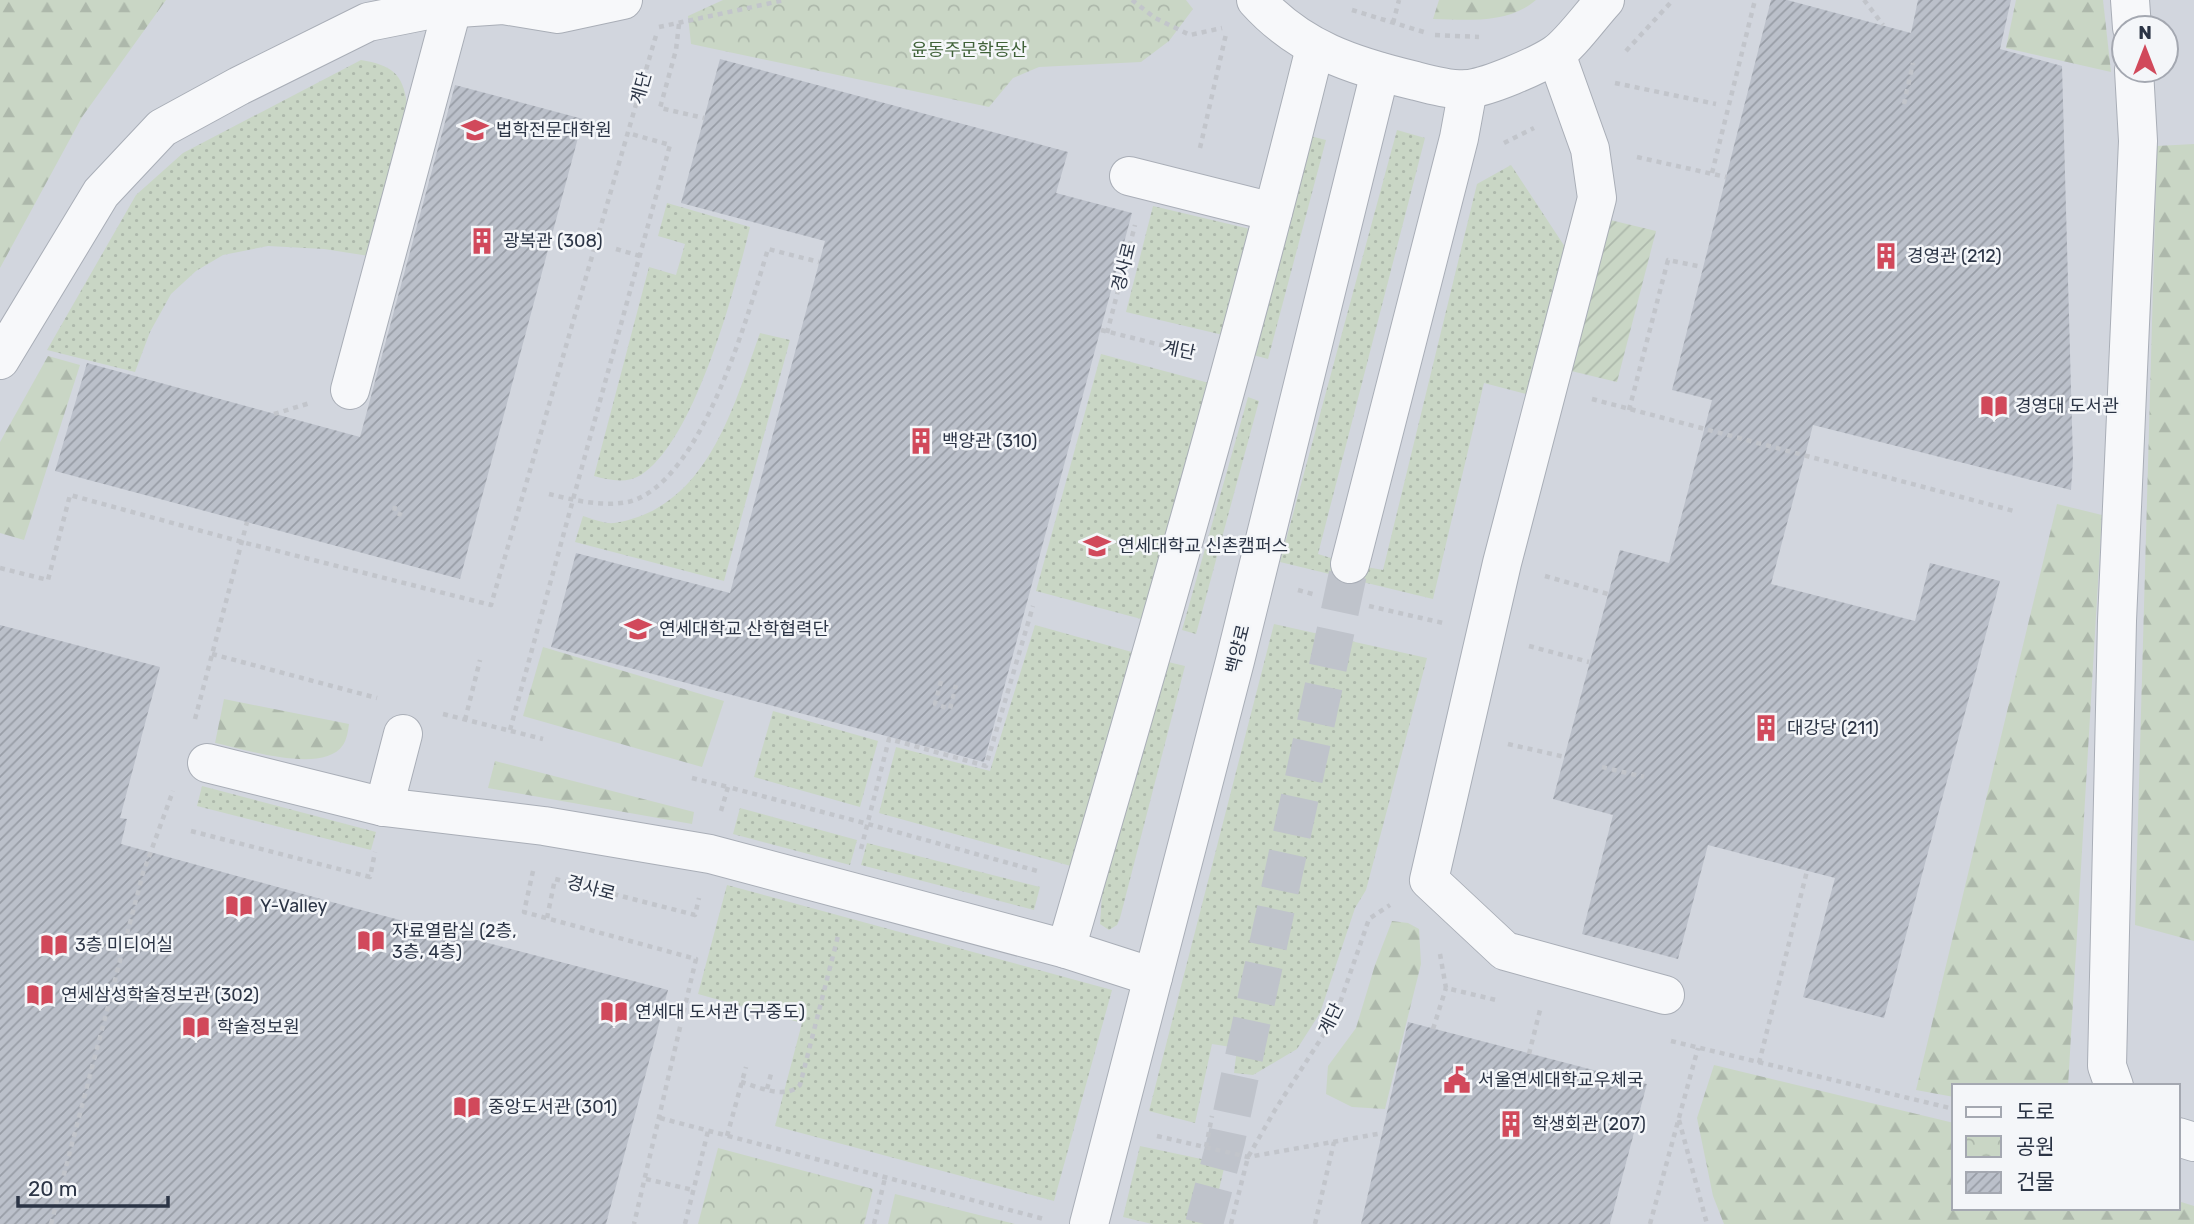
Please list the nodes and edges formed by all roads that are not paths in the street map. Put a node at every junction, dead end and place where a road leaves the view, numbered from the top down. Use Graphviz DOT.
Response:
graph roads {
  1 [pos="623,0"];
  2 [pos="1256,0"];
  3 [pos="1605,0"];
  4 [pos="452,9"];
  5 [pos="1315,48"];
  6 [pos="1556,54"];
  7 [pos="1380,72"];
  8 [pos="2135,84"];
  9 [pos="1468,89"];
  10 [pos="1129,176"];
  11 [pos="1273,212"];
  12 [pos="0,360"];
  13 [pos="350,390"];
  14 [pos="1350,564"];
  15 [pos="403,734"];
  16 [pos="207,763"];
  17 [pos="384,807"];
  18 [pos="1066,949"];
  19 [pos="1153,977"];
  20 [pos="1665,995"];
  21 [pos="2113,1084"];
  22 [pos="1071,1222"];
  1 -- 4 [label="street"];
  2 -- 5 [label="street"];
  3 -- 6 [label="street"];
  4 -- 12 [label="street"];
  4 -- 13 [label="street"];
  5 -- 7 [label="street"];
  5 -- 11 [label="street"];
  6 -- 9 [label="street"];
  6 -- 20 [label="street"];
  7 -- 9 [label="street"];
  7 -- 19 [label="street, 백양로"];
  8 -- 21 [label="street"];
  9 -- 14 [label="street"];
  10 -- 11 [label="street"];
  11 -- 18 [label="street"];
  15 -- 17 [label="street"];
  16 -- 17 [label="street"];
  17 -- 18 [label="street"];
  18 -- 19 [label="street"];
  19 -- 22 [label="street, 백양로"];
}
